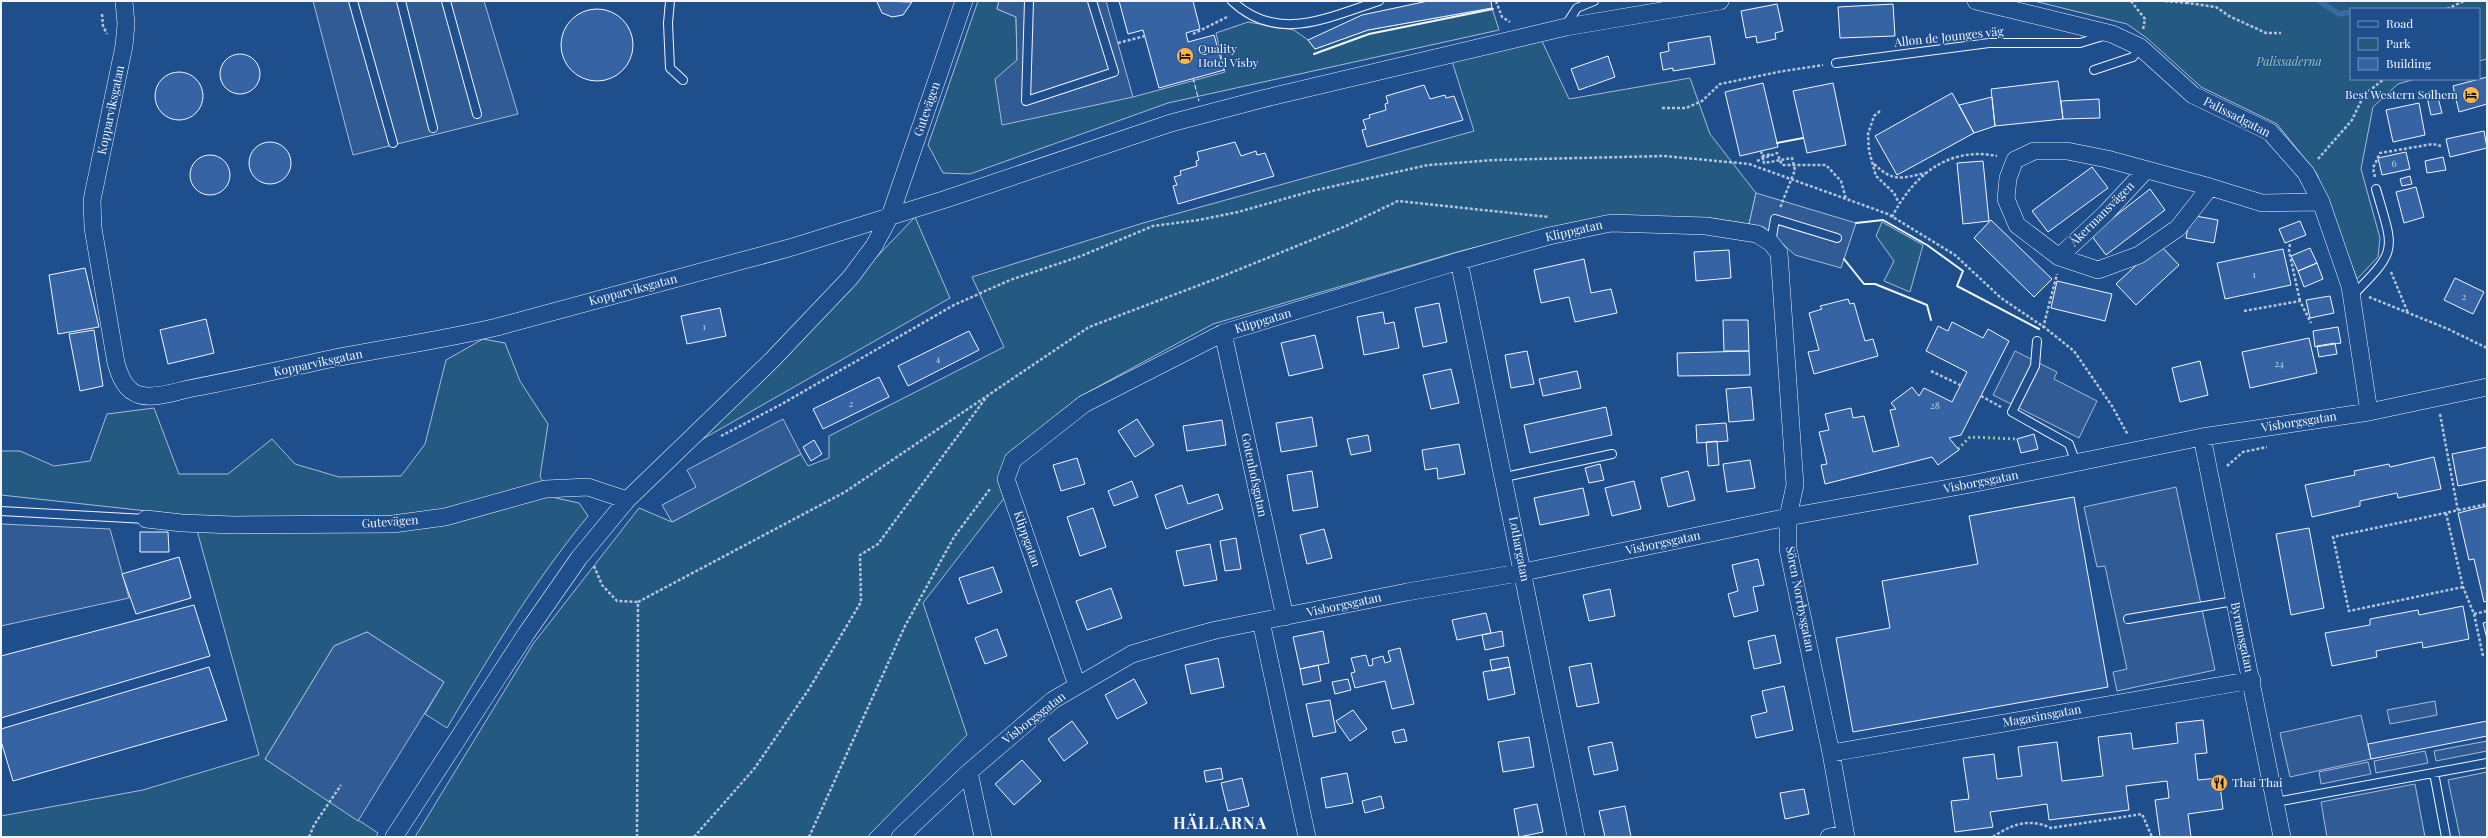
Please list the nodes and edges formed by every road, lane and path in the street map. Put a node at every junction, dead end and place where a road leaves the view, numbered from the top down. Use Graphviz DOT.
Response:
graph roads {
  1 [pos="124,1"];
  2 [pos="353,1"];
  3 [pos="401,1"];
  4 [pos="446,1"];
  5 [pos="670,1"];
  6 [pos="964,1"];
  7 [pos="1029,1"];
  8 [pos="1092,1"];
  9 [pos="1232,1"];
  10 [pos="1379,1"];
  11 [pos="1594,1"];
  12 [pos="1720,1"];
  13 [pos="1976,1"];
  14 [pos="2131,1"];
  15 [pos="2165,1"];
  16 [pos="2464,1"];
  17 [pos="2188,2"];
  18 [pos="2449,8"];
  19 [pos="1242,11"];
  20 [pos="102,14"];
  21 [pos="103,26"];
  22 [pos="1566,27"];
  23 [pos="2281,32"];
  24 [pos="1193,34"];
  25 [pos="2112,34"];
  26 [pos="1145,36"];
  27 [pos="1106,47"];
  28 [pos="2140,47"];
  29 [pos="1836,63"];
  30 [pos="2094,70"];
  31 [pos="683,80"];
  32 [pos="2383,80"];
  33 [pos="1662,108"];
  34 [pos="1880,111"];
  35 [pos="477,114"];
  36 [pos="434,128"];
  37 [pos="393,143"];
  38 [pos="2441,146"];
  39 [pos="1761,151"];
  40 [pos="1778,153"];
  41 [pos="1762,156"];
  42 [pos="2015,160"];
  43 [pos="1757,161"];
  44 [pos="1874,164"];
  45 [pos="2146,170"];
  46 [pos="1926,173"];
  47 [pos="2306,173"];
  48 [pos="2210,186"];
  49 [pos="2376,189"];
  50 [pos="1846,199"];
  51 [pos="1784,202"];
  52 [pos="2320,202"];
  53 [pos="1899,203"];
  54 [pos="890,216"];
  55 [pos="1550,217"];
  56 [pos="1892,217"];
  57 [pos="1837,238"];
  58 [pos="1771,243"];
  59 [pos="2290,244"];
  60 [pos="2058,257"];
  61 [pos="2386,258"];
  62 [pos="1459,261"];
  63 [pos="2056,277"];
  64 [pos="2356,292"];
  65 [pos="2300,301"];
  66 [pos="2244,311"];
  67 [pos="2409,314"];
  68 [pos="2311,323"];
  69 [pos="2044,326"];
  70 [pos="1223,333"];
  71 [pos="2037,341"];
  72 [pos="2487,348"];
  73 [pos="1931,371"];
  74 [pos="1960,385"];
  75 [pos="2487,387"];
  76 [pos="990,393"];
  77 [pos="1981,396"];
  78 [pos="2437,398"];
  79 [pos="2012,412"];
  80 [pos="2369,412"];
  81 [pos="2202,437"];
  82 [pos="1612,454"];
  83 [pos="2076,463"];
  84 [pos="1505,477"];
  85 [pos="994,484"];
  86 [pos="627,500"];
  87 [pos="2487,504"];
  88 [pos="1,511"];
  89 [pos="2458,511"];
  90 [pos="2446,513"];
  91 [pos="1788,517"];
  92 [pos="146,519"];
  93 [pos="594,565"];
  94 [pos="1524,572"];
  95 [pos="2463,587"];
  96 [pos="2234,601"];
  97 [pos="638,602"];
  98 [pos="2487,611"];
  99 [pos="2474,614"];
  100 [pos="1285,617"];
  101 [pos="2128,619"];
  102 [pos="1261,621"];
  103 [pos="2483,656"];
  104 [pos="2252,680"];
  105 [pos="1076,685"];
  106 [pos="1831,753"];
  107 [pos="2487,763"];
  108 [pos="969,772"];
  109 [pos="2434,773"];
  110 [pos="341,785"];
  111 [pos="2276,802"];
  112 [pos="1840,836"];
  113 [pos="309,837"];
  114 [pos="394,837"];
  115 [pos="637,837"];
  116 [pos="694,837"];
  117 [pos="809,837"];
  118 [pos="900,837"];
  119 [pos="982,837"];
  120 [pos="1307,837"];
  121 [pos="1576,837"];
  122 [pos="1993,837"];
  123 [pos="2152,837"];
  124 [pos="2280,837"];
  125 [pos="2446,837"];
  1 -- 54 [label="street, Kopparviksgatan"];
  2 -- 37 [label="lane"];
  3 -- 36 [label="lane"];
  4 -- 35 [label="lane"];
  5 -- 31 [label="lane"];
  6 -- 54 [label="street, Gutevägen"];
  7 -- 27 [label="lane"];
  8 -- 27 [label="lane"];
  9 -- 19 [label="lane"];
  10 -- 19 [label="lane"];
  11 -- 22 [label="lane"];
  12 -- 22 [label="street"];
  13 -- 25 [label="street, Palissadgatan"];
  14 -- 28 [label="path"];
  15 -- 17 [label="path"];
  16 -- 18 [label="path"];
  17 -- 23 [label="path"];
  19 -- 24 [label="path"];
  20 -- 21 [label="path"];
  22 -- 54 [label="street, Kopparviksgatan"];
  25 -- 28 [label="street, Palissadgatan"];
  25 -- 29 [label="lane, Allon de Jounges väg"];
  26 -- 27 [label="path"];
  28 -- 30 [label="lane"];
  28 -- 47 [label="street, Palissadgatan"];
  29 -- 33 [label="path"];
  32 -- 47 [label="path"];
  34 -- 44 [label="path"];
  38 -- 49 [label="path"];
  39 -- 41 [label="path"];
  40 -- 41 [label="path"];
  40 -- 43 [label="path"];
  40 -- 50 [label="path"];
  41 -- 51 [label="path"];
  42 -- 45 [label="street, Åkermansvägen"];
  42 -- 46 [label="path"];
  42 -- 60 [label="street, Åkermansvägen"];
  44 -- 46 [label="path"];
  44 -- 53 [label="path"];
  45 -- 48 [label="street, Åkermansvägen"];
  45 -- 60 [label="street, Åkermansvägen"];
  46 -- 53 [label="path"];
  47 -- 52 [label="street, Palissadgatan"];
  48 -- 52 [label="street, Åkermansvägen"];
  48 -- 60 [label="street, Åkermansvägen"];
  49 -- 61 [label="lane"];
  52 -- 64 [label="street, Palissadgatan"];
  53 -- 56 [label="path"];
  54 -- 86 [label="street, Gutevägen"];
  55 -- 76 [label="path"];
  57 -- 58 [label="lane"];
  58 -- 62 [label="street, Klippgatan"];
  58 -- 91 [label="street, Sören Norrbysgatan"];
  59 -- 65 [label="path"];
  61 -- 64 [label="lane"];
  61 -- 67 [label="path"];
  62 -- 70 [label="street, Klippgatan"];
  62 -- 84 [label="street, Lothargatan"];
  63 -- 69 [label="path"];
  64 -- 67 [label="path"];
  64 -- 80 [label="street, Palissadgatan"];
  65 -- 66 [label="path"];
  65 -- 68 [label="path"];
  67 -- 72 [label="path"];
  70 -- 100 [label="street, Gotenhofsgatan"];
  70 -- 105 [label="street, Klippgatan"];
  71 -- 79 [label="lane"];
  73 -- 74 [label="path"];
  75 -- 78 [label="street, Visborgsgatan"];
  76 -- 97 [label="path"];
  76 -- 116 [label="path"];
  77 -- 79 [label="path"];
  78 -- 80 [label="street, Visborgsgatan"];
  78 -- 89 [label="path"];
  79 -- 83 [label="lane"];
  80 -- 81 [label="street, Visborgsgatan"];
  81 -- 83 [label="street, Visborgsgatan"];
  81 -- 96 [label="street, Byrumsgatan"];
  82 -- 84 [label="lane"];
  83 -- 91 [label="street, Visborgsgatan"];
  84 -- 94 [label="street, Lothargatan"];
  85 -- 117 [label="path"];
  86 -- 92 [label="street, Gutevägen"];
  86 -- 114 [label="street"];
  87 -- 89 [label="path"];
  88 -- 92 [label="lane"];
  89 -- 90 [label="path"];
  90 -- 95 [label="path"];
  90 -- 95 [label="path"];
  91 -- 94 [label="street, Visborgsgatan"];
  91 -- 106 [label="street, Sören Norrbysgatan"];
  93 -- 97 [label="path"];
  94 -- 100 [label="street, Visborgsgatan"];
  94 -- 121 [label="street, Lothargatan"];
  95 -- 99 [label="path"];
  96 -- 101 [label="lane"];
  96 -- 104 [label="street, Byrumsgatan"];
  97 -- 115 [label="path"];
  98 -- 99 [label="path"];
  99 -- 103 [label="path"];
  100 -- 102 [label="street, Visborgsgatan"];
  102 -- 105 [label="street, Visborgsgatan"];
  102 -- 120 [label="street"];
  104 -- 106 [label="street, Magasinsgatan"];
  104 -- 111 [label="street, Byrumsgatan"];
  105 -- 108 [label="street, Visborgsgatan"];
  106 -- 112 [label="street, Sören Norrbysgatan"];
  107 -- 109 [label="lane"];
  108 -- 118 [label="street, Visborgsgatan"];
  108 -- 119 [label="street"];
  109 -- 111 [label="lane"];
  109 -- 125 [label="lane"];
  110 -- 113 [label="path"];
  111 -- 124 [label="street, Byrumsgatan"];
  122 -- 123 [label="path"];
}
